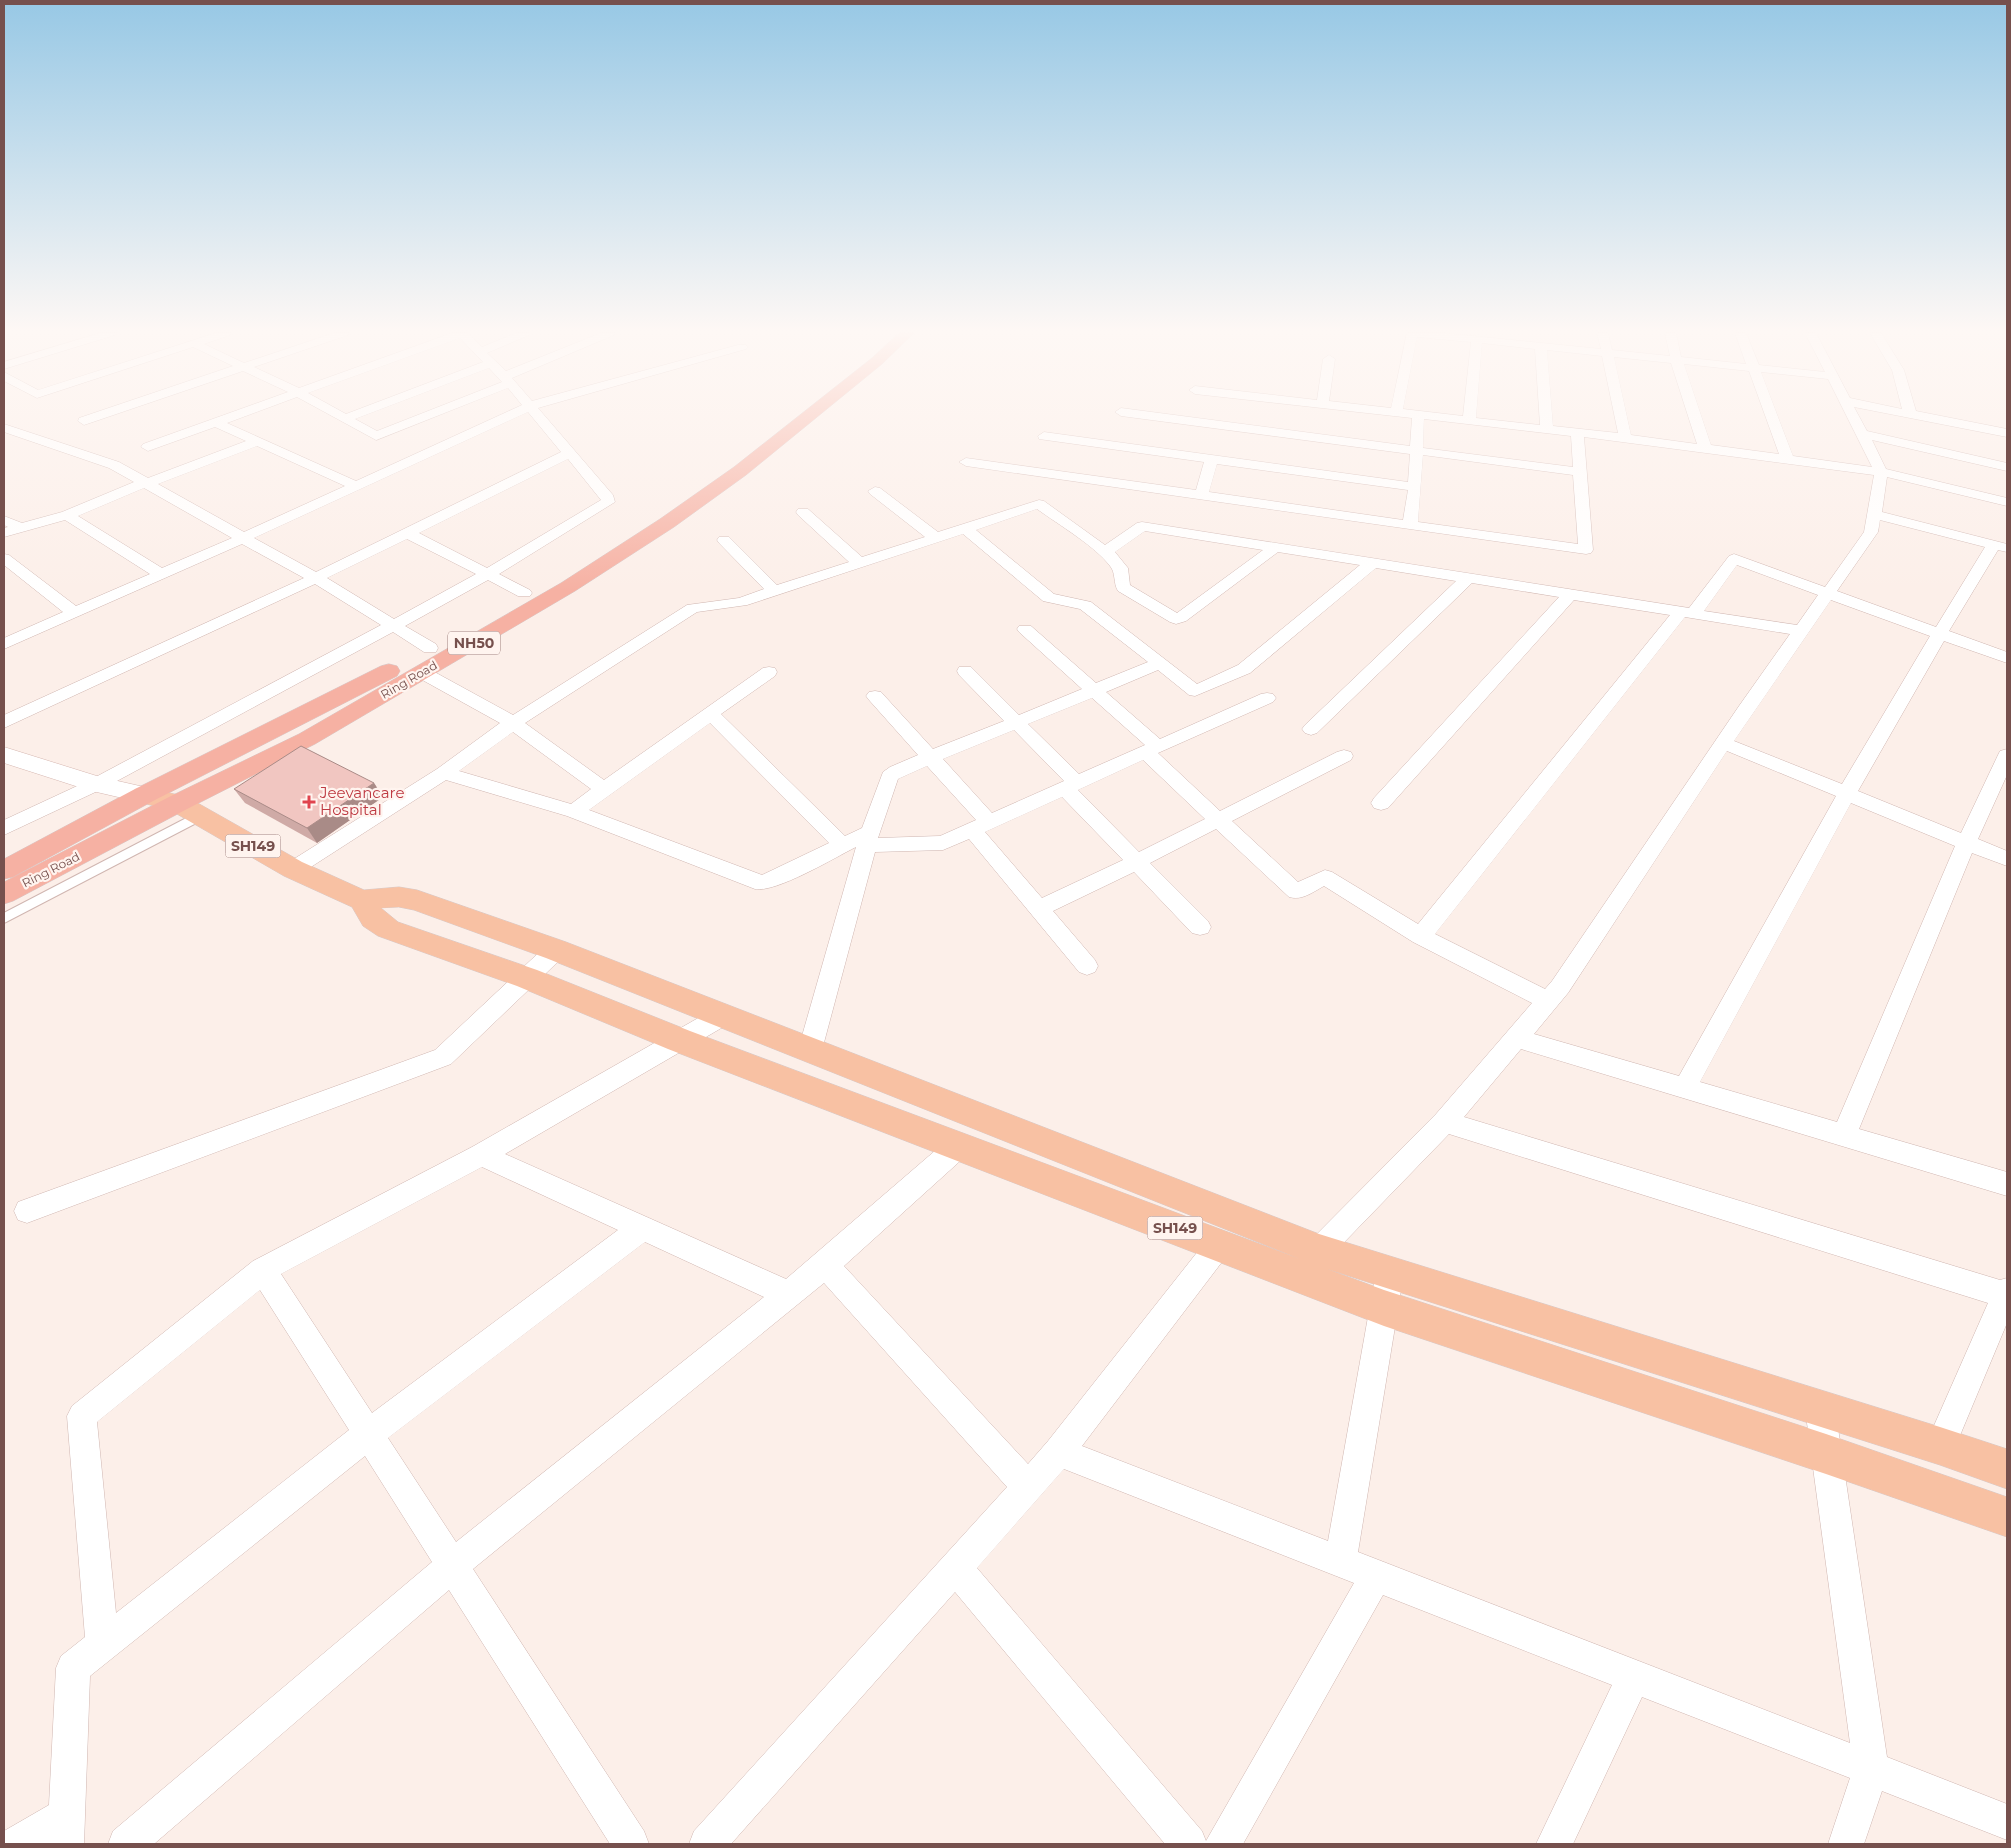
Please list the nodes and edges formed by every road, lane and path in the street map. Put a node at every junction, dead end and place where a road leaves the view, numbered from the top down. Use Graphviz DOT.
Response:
graph roads {
  1 [pos="89,419"];
  2 [pos="223,419"];
  3 [pos="346,419"];
  4 [pos="415,419"];
  5 [pos="501,419"];
  6 [pos="541,419"];
  7 [pos="782,419"];
  8 [pos="806,419"];
  9 [pos="1177,419"];
  10 [pos="1418,419"];
  11 [pos="1446,419"];
  12 [pos="1546,419"];
  13 [pos="1621,419"];
  14 [pos="1696,419"];
  15 [pos="1772,419"];
  16 [pos="1853,419"];
  17 [pos="1937,419"];
  18 [pos="84,421"];
  19 [pos="215,422"];
  20 [pos="1470,422"];
  21 [pos="4,428"];
  22 [pos="1547,430"];
  23 [pos="2007,433"];
  24 [pos="1577,434"];
  25 [pos="1861,434"];
  26 [pos="1044,436"];
  27 [pos="1625,438"];
  28 [pos="257,441"];
  29 [pos="148,447"];
  30 [pos="1705,448"];
  31 [pos="1416,450"];
  32 [pos="569,453"];
  33 [pos="1212,459"];
  34 [pos="1786,459"];
  35 [pos="966,462"];
  36 [pos="2007,468"];
  37 [pos="1580,472"];
  38 [pos="1880,472"];
  39 [pos="147,483"];
  40 [pos="356,486"];
  41 [pos="1415,487"];
  42 [pos="875,491"];
  43 [pos="1200,496"];
  44 [pos="2007,502"];
  45 [pos="803,512"];
  46 [pos="1874,514"];
  47 [pos="67,515"];
  48 [pos="4,520"];
  49 [pos="1410,525"];
  50 [pos="21,528"];
  51 [pos="965,528"];
  52 [pos="4,533"];
  53 [pos="408,533"];
  54 [pos="243,538"];
  55 [pos="936,538"];
  56 [pos="724,540"];
  57 [pos="1276,547"];
  58 [pos="2001,547"];
  59 [pos="1105,550"];
  60 [pos="4,558"];
  61 [pos="1372,562"];
  62 [pos="859,563"];
  63 [pos="161,574"];
  64 [pos="488,574"];
  65 [pos="316,578"];
  66 [pos="1468,578"];
  67 [pos="774,591"];
  68 [pos="524,593"];
  69 [pos="1571,594"];
  70 [pos="1827,594"];
  71 [pos="74,613"];
  72 [pos="1687,613"];
  73 [pos="392,626"];
  74 [pos="1025,629"];
  75 [pos="1801,631"];
  76 [pos="1938,634"];
  77 [pos="4,644"];
  78 [pos="430,648"];
  79 [pos="2007,658"];
  80 [pos="1161,663"];
  81 [pos="965,671"];
  82 [pos="769,672"];
  83 [pos="423,673"];
  84 [pos="1094,690"];
  85 [pos="875,696"];
  86 [pos="1267,698"];
  87 [pos="711,714"];
  88 [pos="4,722"];
  89 [pos="513,723"];
  90 [pos="1017,723"];
  91 [pos="1311,729"];
  92 [pos="1723,742"];
  93 [pos="1152,749"];
  94 [pos="4,755"];
  95 [pos="2007,755"];
  96 [pos="1344,756"];
  97 [pos="931,758"];
  98 [pos="444,773"];
  99 [pos="97,784"];
  100 [pos="1071,785"];
  101 [pos="605,790"];
  102 [pos="1845,792"];
  103 [pos="144,794"];
  104 [pos="178,803"];
  105 [pos="1380,803"];
  106 [pos="574,812"];
  107 [pos="200,816"];
  108 [pos="1219,820"];
  109 [pos="981,826"];
  110 [pos="4,828"];
  111 [pos="869,839"];
  112 [pos="1967,842"];
  113 [pos="842,844"];
  114 [pos="2007,859"];
  115 [pos="1136,862"];
  116 [pos="293,869"];
  117 [pos="4,870"];
  118 [pos="4,894"];
  119 [pos="362,900"];
  120 [pos="1039,909"];
  121 [pos="4,918"];
  122 [pos="1200,927"];
  123 [pos="1421,936"];
  124 [pos="556,950"];
  125 [pos="1087,966"];
  126 [pos="527,978"];
  127 [pos="1548,1001"];
  128 [pos="722,1016"];
  129 [pos="1517,1038"];
  130 [pos="679,1040"];
  131 [pos="810,1050"];
  132 [pos="1685,1088"];
  133 [pos="1446,1122"];
  134 [pos="1844,1135"];
  135 [pos="960,1146"];
  136 [pos="481,1155"];
  137 [pos="2007,1184"];
  138 [pos="27,1211"];
  139 [pos="642,1228"];
  140 [pos="1219,1245"];
  141 [pos="1319,1250"];
  142 [pos="825,1265"];
  143 [pos="263,1270"];
  144 [pos="1390,1272"];
  145 [pos="789,1294"];
  146 [pos="2007,1294"];
  147 [pos="1384,1308"];
  148 [pos="1820,1408"];
  149 [pos="368,1434"];
  150 [pos="1940,1446"];
  151 [pos="1059,1452"];
  152 [pos="1826,1454"];
  153 [pos="2007,1469"];
  154 [pos="1028,1487"];
  155 [pos="2007,1517"];
  156 [pos="1340,1562"];
  157 [pos="452,1566"];
  158 [pos="956,1568"];
  159 [pos="1376,1576"];
  160 [pos="102,1645"];
  161 [pos="1634,1676"];
  162 [pos="1871,1769"];
  163 [pos="2007,1822"];
  164 [pos="67,1830"];
  165 [pos="16,1844"];
  166 [pos="126,1844"];
  167 [pos="631,1844"];
  168 [pos="707,1844"];
  169 [pos="1189,1844"];
  170 [pos="1224,1844"];
  171 [pos="1554,1844"];
  172 [pos="1846,1844"];
  1 -- 18 [label="street"];
  2 -- 19 [label="street"];
  3 -- 4 [label="street"];
  5 -- 40 [label="street"];
  6 -- 32 [label="street"];
  7 -- 68 [label="highway, Ring Road / NH50"];
  8 -- 83 [label="highway, Ring Road / NH50"];
  9 -- 31 [label="street"];
  10 -- 31 [label="street"];
  11 -- 20 [label="street"];
  12 -- 22 [label="street"];
  13 -- 27 [label="street"];
  14 -- 30 [label="street"];
  15 -- 34 [label="street"];
  16 -- 25 [label="street"];
  17 -- 23 [label="street"];
  19 -- 28 [label="street"];
  19 -- 29 [label="street"];
  20 -- 22 [label="street"];
  21 -- 39 [label="street"];
  22 -- 24 [label="street"];
  24 -- 27 [label="street"];
  24 -- 37 [label="street"];
  25 -- 36 [label="street"];
  25 -- 38 [label="street"];
  26 -- 33 [label="street"];
  27 -- 30 [label="street"];
  28 -- 39 [label="street"];
  28 -- 40 [label="street"];
  30 -- 34 [label="street"];
  31 -- 37 [label="street"];
  31 -- 41 [label="street"];
  32 -- 53 [label="street"];
  32 -- 64 [label="street"];
  33 -- 41 [label="street"];
  33 -- 43 [label="street"];
  34 -- 38 [label="street"];
  35 -- 43 [label="street"];
  37 -- 49 [label="street"];
  38 -- 44 [label="street"];
  38 -- 46 [label="street"];
  39 -- 47 [label="street"];
  39 -- 54 [label="street"];
  40 -- 54 [label="street"];
  41 -- 49 [label="street"];
  42 -- 55 [label="street"];
  43 -- 49 [label="street"];
  45 -- 62 [label="street"];
  46 -- 58 [label="street"];
  46 -- 70 [label="street"];
  47 -- 50 [label="street"];
  47 -- 63 [label="street"];
  48 -- 50 [label="street"];
  50 -- 52 [label="street"];
  51 -- 55 [label="street"];
  51 -- 59 [label="street"];
  51 -- 80 [label="street"];
  53 -- 64 [label="street"];
  53 -- 65 [label="street"];
  54 -- 63 [label="street"];
  54 -- 65 [label="street"];
  55 -- 62 [label="street"];
  56 -- 67 [label="street"];
  57 -- 59 [label="street"];
  57 -- 59 [label="street"];
  57 -- 61 [label="street"];
  58 -- 76 [label="street"];
  60 -- 71 [label="street"];
  61 -- 66 [label="street"];
  61 -- 80 [label="street"];
  62 -- 67 [label="street"];
  63 -- 71 [label="street"];
  64 -- 68 [label="street"];
  64 -- 73 [label="street"];
  65 -- 73 [label="street"];
  65 -- 88 [label="street"];
  66 -- 69 [label="street"];
  66 -- 91 [label="street"];
  67 -- 89 [label="street"];
  68 -- 78 [label="highway, Ring Road / NH50"];
  69 -- 72 [label="street"];
  69 -- 105 [label="street"];
  70 -- 72 [label="street"];
  70 -- 75 [label="street"];
  70 -- 76 [label="street"];
  71 -- 77 [label="street"];
  72 -- 75 [label="street"];
  72 -- 123 [label="street"];
  73 -- 78 [label="street"];
  73 -- 99 [label="street"];
  74 -- 84 [label="street"];
  75 -- 92 [label="street"];
  76 -- 79 [label="street"];
  76 -- 102 [label="street"];
  78 -- 103 [label="highway, Ring Road / NH50"];
  80 -- 84 [label="street"];
  81 -- 90 [label="street"];
  82 -- 87 [label="street"];
  83 -- 89 [label="street"];
  83 -- 104 [label="highway, Ring Road / NH50"];
  84 -- 90 [label="street"];
  84 -- 93 [label="street"];
  85 -- 97 [label="street"];
  86 -- 93 [label="street"];
  87 -- 101 [label="street"];
  87 -- 113 [label="street"];
  89 -- 98 [label="street"];
  89 -- 101 [label="street"];
  90 -- 97 [label="street"];
  90 -- 100 [label="street"];
  92 -- 102 [label="street"];
  92 -- 127 [label="street"];
  93 -- 100 [label="street"];
  93 -- 108 [label="street"];
  94 -- 99 [label="main road"];
  95 -- 112 [label="street"];
  96 -- 108 [label="street"];
  97 -- 109 [label="street"];
  97 -- 111 [label="street"];
  98 -- 106 [label="street"];
  98 -- 116 [label="street"];
  99 -- 103 [label="main road"];
  99 -- 110 [label="street"];
  100 -- 109 [label="street"];
  100 -- 115 [label="street"];
  101 -- 106 [label="street"];
  102 -- 112 [label="street"];
  102 -- 132 [label="street"];
  103 -- 104 [label="main road, SH149"];
  103 -- 117 [label="highway, Ring Road / NH50"];
  104 -- 107 [label="main road, SH149"];
  104 -- 118 [label="highway, Ring Road / NH50"];
  106 -- 113 [label="street"];
  107 -- 116 [label="main road, SH149"];
  107 -- 121 [label="lane"];
  108 -- 115 [label="street"];
  108 -- 123 [label="street"];
  109 -- 111 [label="street"];
  109 -- 120 [label="street"];
  111 -- 113 [label="street"];
  111 -- 131 [label="street"];
  112 -- 114 [label="street"];
  112 -- 134 [label="street"];
  115 -- 120 [label="street"];
  115 -- 122 [label="street"];
  116 -- 119 [label="main road, SH149"];
  119 -- 124 [label="main road, SH149"];
  119 -- 126 [label="main road, SH149"];
  120 -- 125 [label="street"];
  123 -- 127 [label="street"];
  124 -- 126 [label="street"];
  124 -- 128 [label="main road, SH149"];
  126 -- 130 [label="main road, SH149"];
  126 -- 138 [label="street"];
  127 -- 129 [label="street"];
  128 -- 130 [label="street"];
  128 -- 131 [label="main road, SH149"];
  129 -- 132 [label="street"];
  129 -- 133 [label="street"];
  130 -- 135 [label="main road, SH149"];
  130 -- 136 [label="street"];
  131 -- 141 [label="main road, SH149"];
  132 -- 134 [label="street"];
  133 -- 141 [label="street"];
  133 -- 146 [label="street"];
  134 -- 137 [label="street"];
  135 -- 140 [label="main road, SH149"];
  135 -- 142 [label="street"];
  136 -- 139 [label="street"];
  136 -- 143 [label="street"];
  139 -- 145 [label="street"];
  139 -- 149 [label="street"];
  140 -- 147 [label="main road, SH149"];
  140 -- 151 [label="street"];
  141 -- 144 [label="main road, SH149"];
  142 -- 145 [label="street"];
  142 -- 154 [label="street"];
  143 -- 149 [label="street"];
  143 -- 160 [label="street"];
  144 -- 147 [label="street"];
  144 -- 148 [label="main road, SH149"];
  145 -- 157 [label="street"];
  146 -- 150 [label="street"];
  147 -- 152 [label="main road, SH149"];
  147 -- 156 [label="street"];
  148 -- 150 [label="main road, SH149"];
  148 -- 152 [label="street"];
  149 -- 157 [label="street"];
  149 -- 160 [label="street"];
  150 -- 153 [label="main road, SH149"];
  151 -- 154 [label="street"];
  151 -- 156 [label="street"];
  152 -- 155 [label="main road, SH149"];
  152 -- 162 [label="street"];
  154 -- 158 [label="street"];
  156 -- 159 [label="street"];
  157 -- 166 [label="street"];
  157 -- 167 [label="street"];
  158 -- 168 [label="street"];
  158 -- 169 [label="street"];
  159 -- 161 [label="street"];
  159 -- 170 [label="street"];
  160 -- 164 [label="street"];
  161 -- 162 [label="street"];
  161 -- 171 [label="street"];
  162 -- 163 [label="street"];
  162 -- 172 [label="street"];
  164 -- 165 [label="street"];
}
